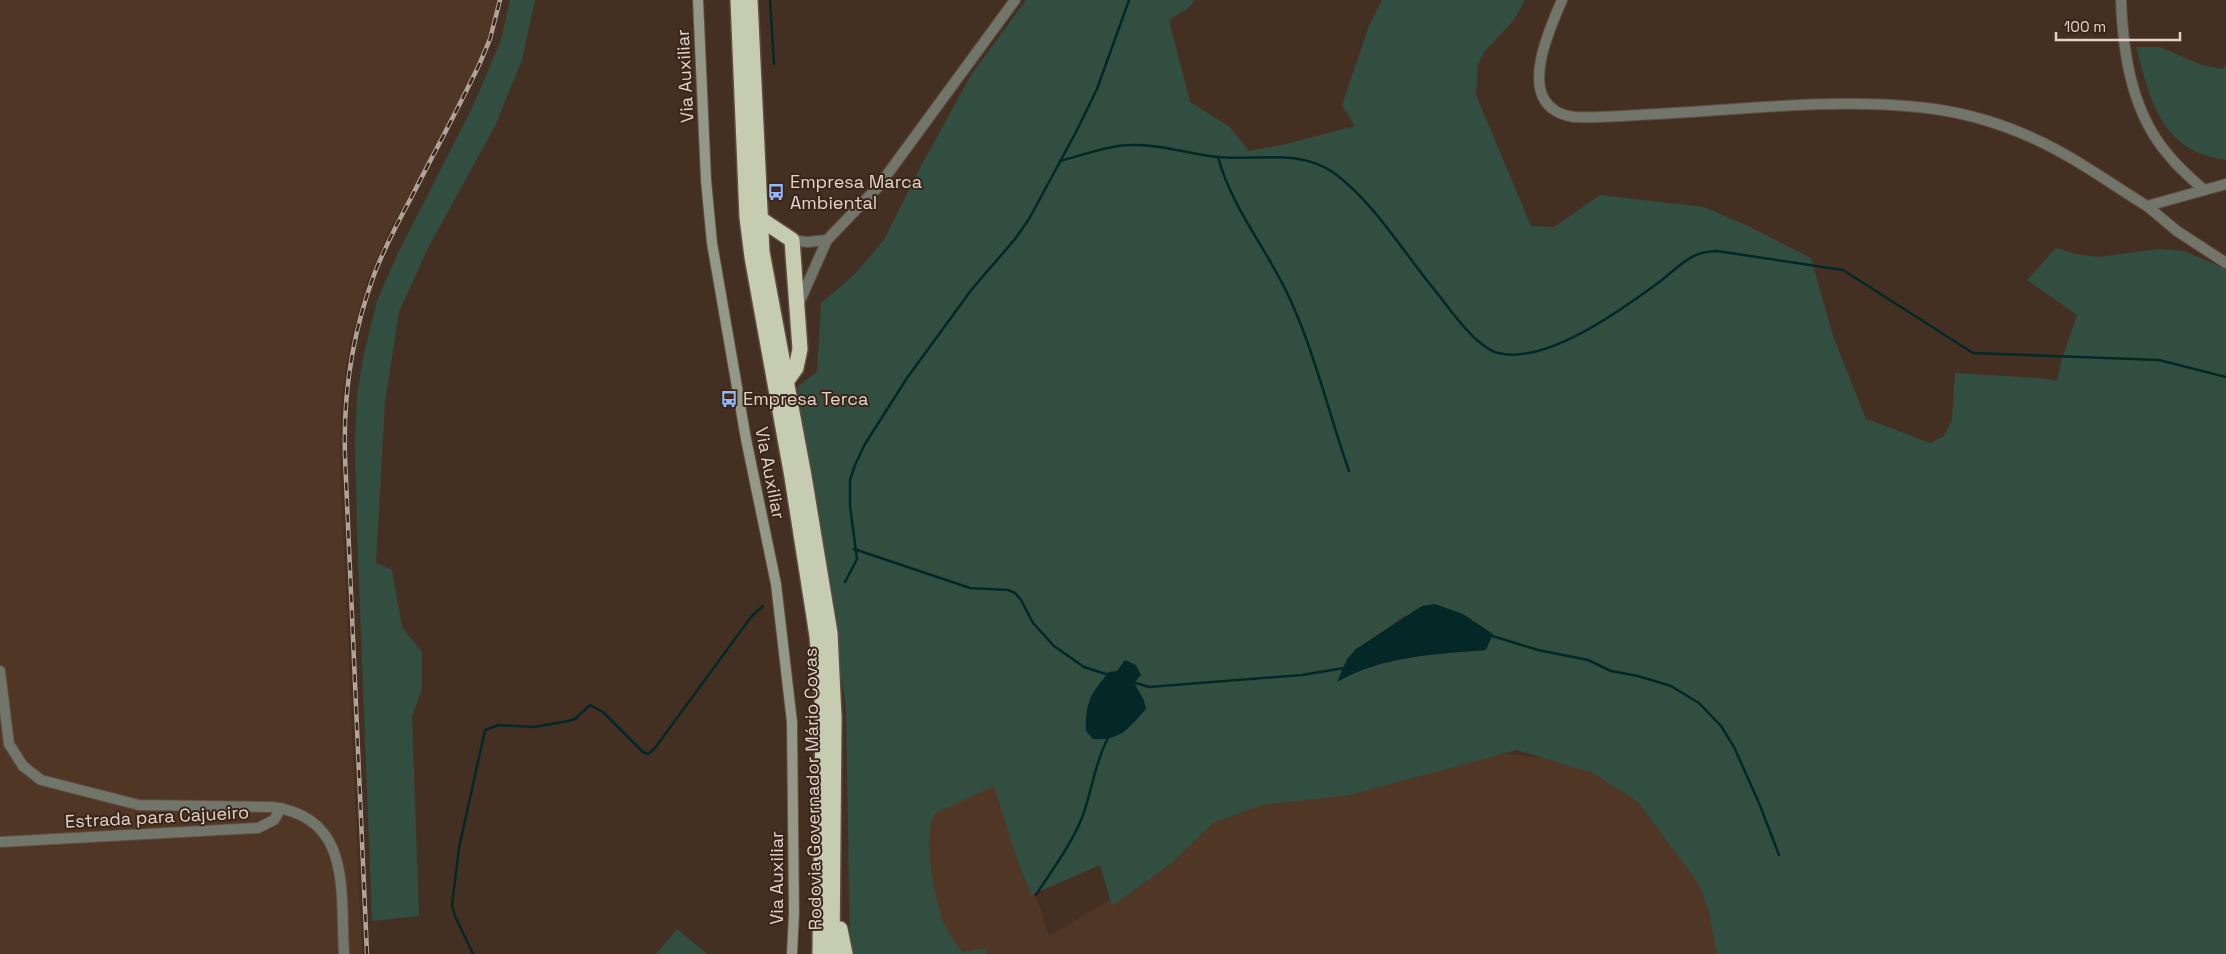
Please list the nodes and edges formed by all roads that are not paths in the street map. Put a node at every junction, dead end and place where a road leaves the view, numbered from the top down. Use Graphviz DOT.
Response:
graph roads {
  1 [pos="698,0"];
  2 [pos="738,0"];
  3 [pos="750,0"];
  4 [pos="1015,0"];
  5 [pos="1562,0"];
  6 [pos="2121,0"];
  7 [pos="2226,184"];
  8 [pos="2204,190"];
  9 [pos="2147,206"];
  10 [pos="759,218"];
  11 [pos="792,240"];
  12 [pos="827,240"];
  13 [pos="2226,263"];
  14 [pos="798,304"];
  15 [pos="786,382"];
  16 [pos="0,671"];
  17 [pos="281,808"];
  18 [pos="0,842"];
  19 [pos="834,886"];
  20 [pos="344,954"];
  21 [pos="792,954"];
  22 [pos="820,954"];
  23 [pos="832,954"];
  24 [pos="845,954"];
  1 -- 21 [label="street, Via Auxiliar"];
  2 -- 22 [label="highway, Rodovia Governador Mário Covas"];
  3 -- 10 [label="highway, Rodovia Governador Mário Covas"];
  4 -- 12 [label="street"];
  5 -- 9 [label="street"];
  6 -- 8 [label="street"];
  7 -- 8 [label="street"];
  8 -- 9 [label="street"];
  9 -- 13 [label="street"];
  10 -- 11 [label="highway"];
  10 -- 15 [label="highway, Rodovia Governador Mário Covas"];
  11 -- 12 [label="street"];
  11 -- 14 [label="highway"];
  12 -- 14 [label="street"];
  14 -- 15 [label="highway"];
  15 -- 19 [label="highway, Rodovia Governador Mário Covas"];
  16 -- 17 [label="street"];
  17 -- 18 [label="street, Estrada para Cajueiro"];
  17 -- 20 [label="street"];
  19 -- 23 [label="highway, Rodovia Governador Mário Covas"];
  19 -- 24 [label="highway"];
}
